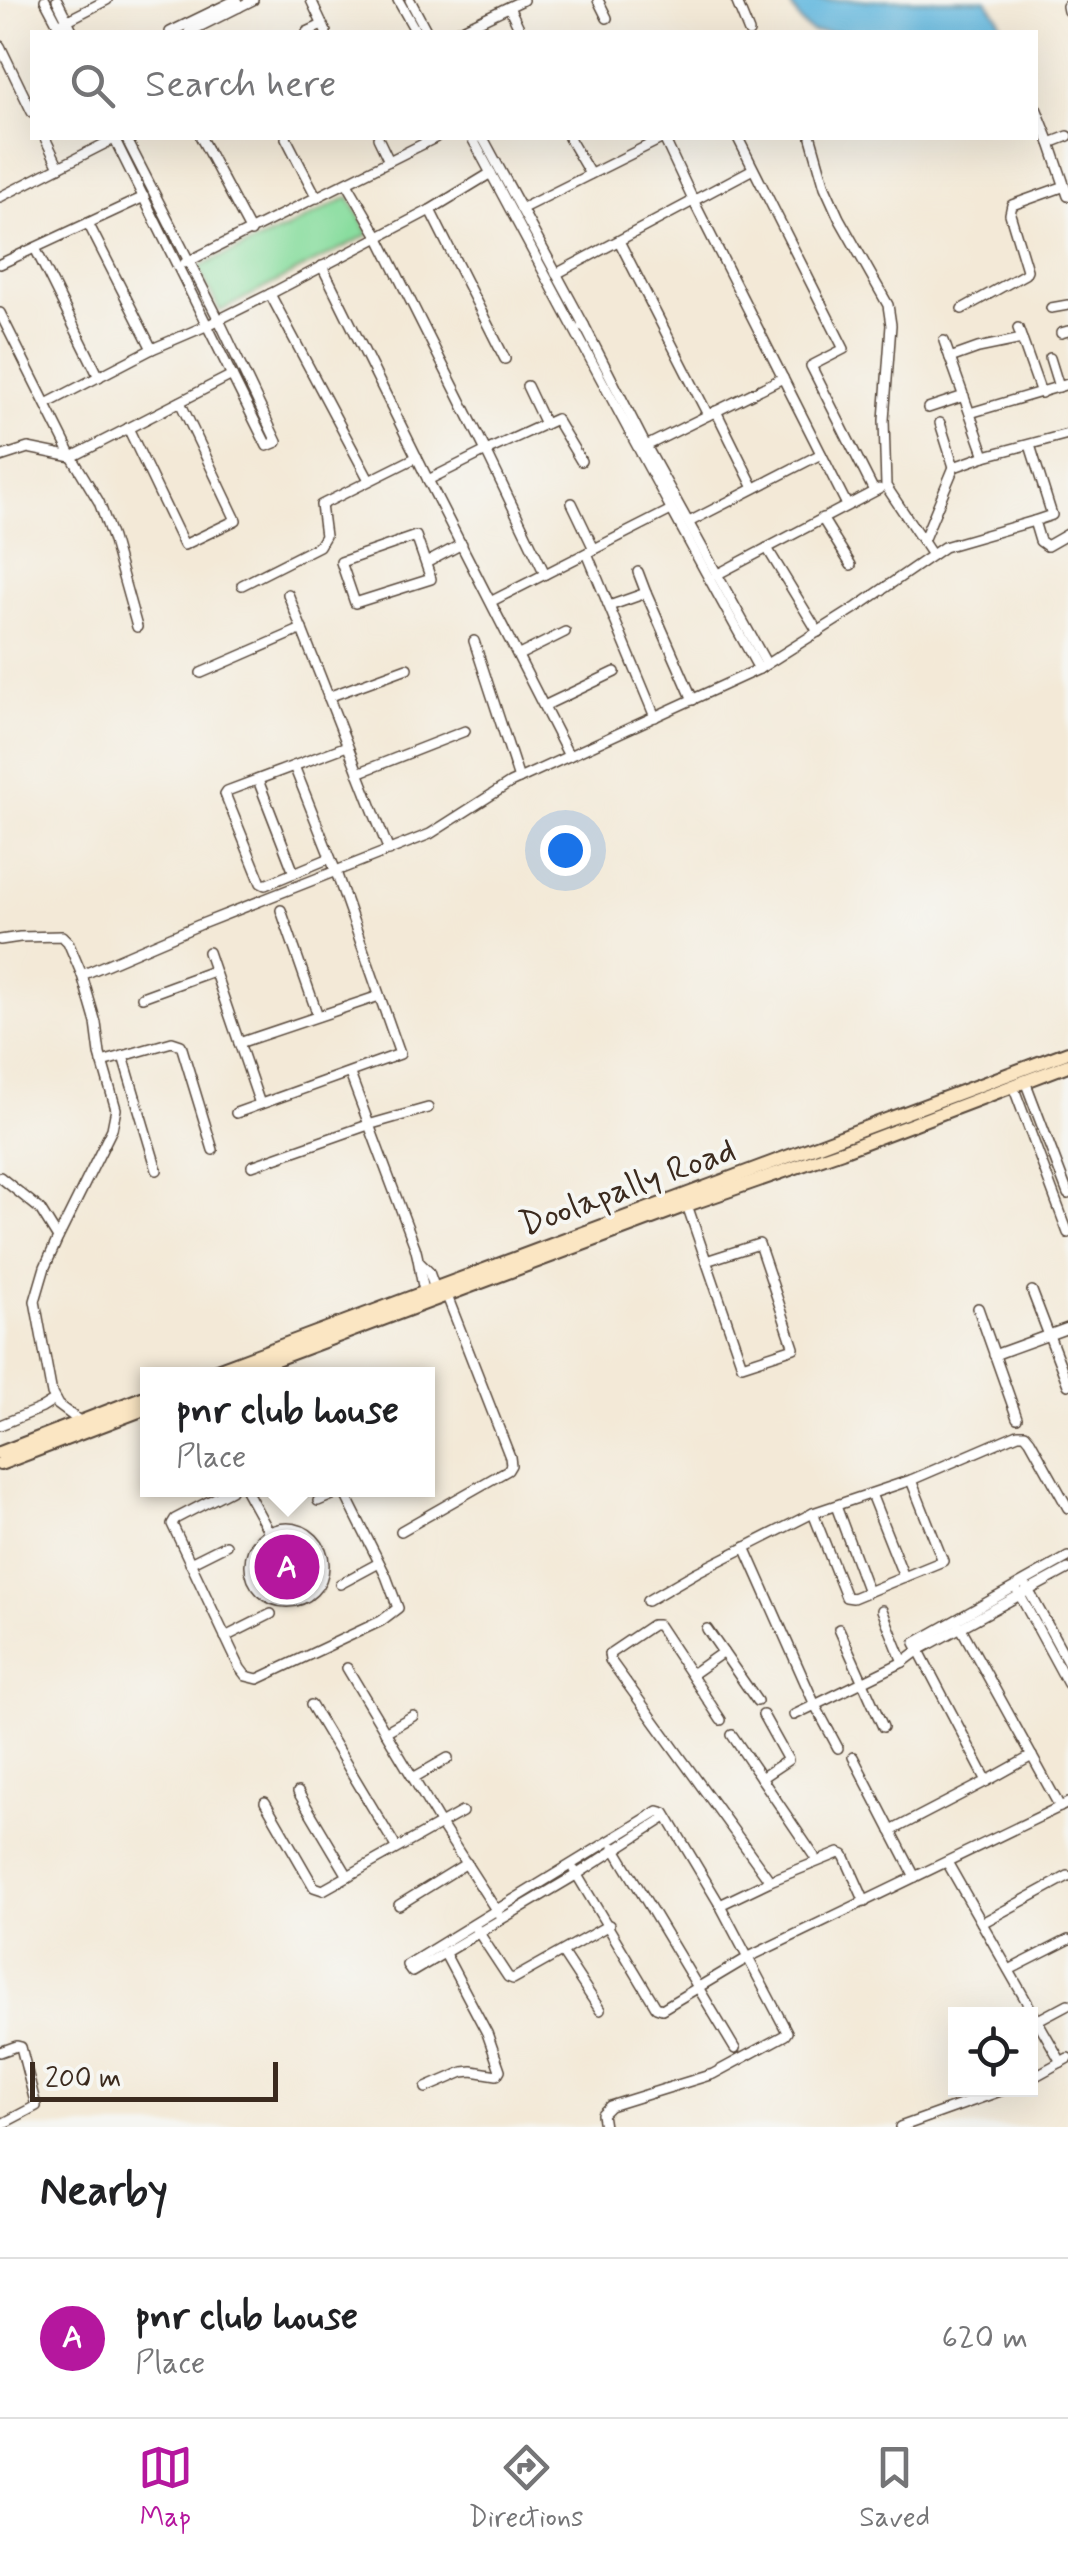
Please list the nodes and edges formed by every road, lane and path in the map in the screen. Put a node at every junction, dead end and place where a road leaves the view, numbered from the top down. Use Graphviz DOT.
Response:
graph roads {
  1 [pos="46,0"];
  2 [pos="57,0"];
  3 [pos="107,0"];
  4 [pos="253,0"];
  5 [pos="310,0"];
  6 [pos="398,0"];
  7 [pos="410,0"];
  8 [pos="524,0"];
  9 [pos="598,0"];
  10 [pos="736,0"];
  11 [pos="239,7"];
  12 [pos="509,7"];
  13 [pos="607,18"];
  14 [pos="62,26"];
  15 [pos="324,28"];
  16 [pos="174,30"];
  17 [pos="193,30"];
  18 [pos="415,30"];
  19 [pos="426,30"];
  20 [pos="460,30"];
  21 [pos="519,30"];
  22 [pos="749,30"];
  23 [pos="0,46"];
  24 [pos="5,69"];
  25 [pos="30,109"];
  26 [pos="1038,113"];
  27 [pos="1068,136"];
  28 [pos="46,140"];
  29 [pos="110,140"];
  30 [pos="115,140"];
  31 [pos="127,140"];
  32 [pos="202,140"];
  33 [pos="287,140"];
  34 [pos="379,140"];
  35 [pos="432,140"];
  36 [pos="473,140"];
  37 [pos="484,140"];
  38 [pos="570,140"];
  39 [pos="660,140"];
  40 [pos="665,140"];
  41 [pos="739,140"];
  42 [pos="812,140"];
  43 [pos="1050,143"];
  44 [pos="389,161"];
  45 [pos="59,167"];
  46 [pos="753,169"];
  47 [pos="491,173"];
  48 [pos="590,174"];
  49 [pos="0,180"];
  50 [pos="347,183"];
  51 [pos="1066,191"];
  52 [pos="3,196"];
  53 [pos="144,197"];
  54 [pos="317,198"];
  55 [pos="693,200"];
  56 [pos="521,209"];
  57 [pos="430,210"];
  58 [pos="88,223"];
  59 [pos="251,232"];
  60 [pos="378,236"];
  61 [pos="619,241"];
  62 [pos="35,248"];
  63 [pos="0,264"];
  64 [pos="183,265"];
  65 [pos="322,266"];
  66 [pos="556,274"];
  67 [pos="270,294"];
  68 [pos="1068,305"];
  69 [pos="1052,308"];
  70 [pos="962,310"];
  71 [pos="0,313"];
  72 [pos="219,320"];
  73 [pos="208,325"];
  74 [pos="579,328"];
  75 [pos="1018,328"];
  76 [pos="1022,339"];
  77 [pos="944,341"];
  78 [pos="152,349"];
  79 [pos="950,358"];
  80 [pos="1050,358"];
  81 [pos="505,359"];
  82 [pos="232,375"];
  83 [pos="98,377"];
  84 [pos="783,378"];
  85 [pos="610,383"];
  86 [pos="1064,385"];
  87 [pos="527,386"];
  88 [pos="1041,393"];
  89 [pos="964,396"];
  90 [pos="180,402"];
  91 [pos="46,404"];
  92 [pos="928,408"];
  93 [pos="712,413"];
  94 [pos="970,413"];
  95 [pos="940,423"];
  96 [pos="545,424"];
  97 [pos="128,428"];
  98 [pos="1068,434"];
  99 [pos="1030,445"];
  100 [pos="646,446"];
  101 [pos="486,451"];
  102 [pos="821,454"];
  103 [pos="72,456"];
  104 [pos="985,456"];
  105 [pos="0,457"];
  106 [pos="416,457"];
  107 [pos="581,462"];
  108 [pos="954,467"];
  109 [pos="369,480"];
  110 [pos="428,480"];
  111 [pos="886,486"];
  112 [pos="754,488"];
  113 [pos="874,490"];
  114 [pos="572,504"];
  115 [pos="847,506"];
  116 [pos="671,510"];
  117 [pos="822,518"];
  118 [pos="1034,521"];
  119 [pos="689,522"];
  120 [pos="1068,534"];
  121 [pos="924,542"];
  122 [pos="462,544"];
  123 [pos="766,548"];
  124 [pos="590,551"];
  125 [pos="932,555"];
  126 [pos="426,562"];
  127 [pos="851,565"];
  128 [pos="638,572"];
  129 [pos="545,574"];
  130 [pos="713,576"];
  131 [pos="242,585"];
  132 [pos="646,593"];
  133 [pos="288,594"];
  134 [pos="492,601"];
  135 [pos="608,604"];
  136 [pos="137,627"];
  137 [pos="302,629"];
  138 [pos="565,632"];
  139 [pos="818,632"];
  140 [pos="474,641"];
  141 [pos="519,655"];
  142 [pos="763,666"];
  143 [pos="407,668"];
  144 [pos="614,672"];
  145 [pos="202,673"];
  146 [pos="328,697"];
  147 [pos="692,700"];
  148 [pos="544,706"];
  149 [pos="656,717"];
  150 [pos="464,731"];
  151 [pos="347,746"];
  152 [pos="569,756"];
  153 [pos="294,766"];
  154 [pos="358,773"];
  155 [pos="519,778"];
  156 [pos="258,780"];
  157 [pos="389,852"];
  158 [pos="330,858"];
  159 [pos="294,872"];
  160 [pos="336,872"];
  161 [pos="281,910"];
  162 [pos="0,940"];
  163 [pos="208,952"];
  164 [pos="213,971"];
  165 [pos="82,975"];
  166 [pos="378,996"];
  167 [pos="142,997"];
  168 [pos="318,1016"];
  169 [pos="239,1043"];
  170 [pos="1068,1052"];
  171 [pos="123,1056"];
  172 [pos="102,1062"];
  173 [pos="1068,1064"];
  174 [pos="350,1074"];
  175 [pos="1019,1083"];
  176 [pos="260,1104"];
  177 [pos="428,1108"];
  178 [pos="934,1109"];
  179 [pos="236,1114"];
  180 [pos="368,1125"];
  181 [pos="213,1150"];
  182 [pos="1056,1160"];
  183 [pos="252,1166"];
  184 [pos="1043,1166"];
  185 [pos="157,1170"];
  186 [pos="0,1178"];
  187 [pos="1068,1194"];
  188 [pos="687,1205"];
  189 [pos="1068,1233"];
  190 [pos="58,1238"];
  191 [pos="706,1261"];
  192 [pos="1032,1291"];
  193 [pos="436,1293"];
  194 [pos="978,1308"];
  195 [pos="1068,1328"];
  196 [pos="1048,1335"];
  197 [pos="994,1355"];
  198 [pos="241,1367"];
  199 [pos="241,1367"];
  200 [pos="1068,1386"];
  201 [pos="140,1399"];
  202 [pos="55,1400"];
  203 [pos="140,1410"];
  204 [pos="1018,1418"];
  205 [pos="81,1422"];
  206 [pos="0,1425"];
  207 [pos="6,1456"];
  208 [pos="911,1480"];
  209 [pos="871,1494"];
  210 [pos="217,1497"];
  211 [pos="250,1497"];
  212 [pos="329,1497"];
  213 [pos="347,1497"];
  214 [pos="318,1502"];
  215 [pos="836,1506"];
  216 [pos="1068,1508"];
  217 [pos="813,1513"];
  218 [pos="269,1532"];
  219 [pos="402,1532"];
  220 [pos="226,1545"];
  221 [pos="745,1547"];
  222 [pos="1068,1557"];
  223 [pos="190,1563"];
  224 [pos="380,1564"];
  225 [pos="1068,1568"];
  226 [pos="904,1577"];
  227 [pos="340,1584"];
  228 [pos="1022,1589"];
  229 [pos="868,1592"];
  230 [pos="647,1601"];
  231 [pos="882,1610"];
  232 [pos="270,1614"];
  233 [pos="959,1624"];
  234 [pos="839,1629"];
  235 [pos="707,1630"];
  236 [pos="225,1637"];
  237 [pos="917,1646"];
  238 [pos="1056,1651"];
  239 [pos="724,1652"];
  240 [pos="903,1662"];
  241 [pos="1068,1662"];
  242 [pos="347,1668"];
  243 [pos="692,1674"];
  244 [pos="863,1682"];
  245 [pos="1068,1684"];
  246 [pos="757,1701"];
  247 [pos="311,1704"];
  248 [pos="815,1705"];
  249 [pos="763,1715"];
  250 [pos="413,1716"];
  251 [pos="794,1716"];
  252 [pos="721,1720"];
  253 [pos="882,1726"];
  254 [pos="385,1732"];
  255 [pos="732,1735"];
  256 [pos="838,1748"];
  257 [pos="1032,1756"];
  258 [pos="853,1757"];
  259 [pos="448,1758"];
  260 [pos="413,1778"];
  261 [pos="760,1778"];
  262 [pos="987,1782"];
  263 [pos="298,1792"];
  264 [pos="265,1802"];
  265 [pos="1064,1805"];
  266 [pos="462,1812"];
  267 [pos="440,1823"];
  268 [pos="891,1832"];
  269 [pos="613,1844"];
  270 [pos="396,1847"];
  271 [pos="816,1860"];
  272 [pos="947,1862"];
  273 [pos="467,1863"];
  274 [pos="574,1870"];
  275 [pos="348,1876"];
  276 [pos="1068,1876"];
  277 [pos="915,1877"];
  278 [pos="770,1881"];
  279 [pos="865,1902"];
  280 [pos="399,1905"];
  281 [pos="720,1905"];
  282 [pos="499,1915"];
  283 [pos="982,1923"];
  284 [pos="608,1925"];
  285 [pos="476,1928"];
  286 [pos="1068,1940"];
  287 [pos="562,1952"];
  288 [pos="749,1957"];
  289 [pos="1009,1970"];
  290 [pos="698,1987"];
  291 [pos="1068,2004"];
  292 [pos="1030,2007"];
  293 [pos="600,2010"];
  294 [pos="1038,2020"];
  295 [pos="735,2049"];
  296 [pos="0,2052"];
  297 [pos="1065,2060"];
  298 [pos="1038,2075"];
  299 [pos="426,2088"];
  300 [pos="984,2097"];
  301 [pos="0,2124"];
  302 [pos="604,2127"];
  303 [pos="900,2127"];
  1 -- 14 [label="street"];
  2 -- 14 [label="street"];
  3 -- 14 [label="street"];
  4 -- 11 [label="street"];
  5 -- 15 [label="street"];
  6 -- 18 [label="street"];
  7 -- 19 [label="street"];
  8 -- 12 [label="street"];
  9 -- 13 [label="street"];
  10 -- 22 [label="street"];
  11 -- 16 [label="street"];
  11 -- 17 [label="street"];
  12 -- 20 [label="street"];
  12 -- 21 [label="street"];
  23 -- 24 [label="street"];
  24 -- 25 [label="street"];
  26 -- 43 [label="street"];
  27 -- 43 [label="street"];
  28 -- 45 [label="street"];
  29 -- 45 [label="street"];
  30 -- 53 [label="street"];
  31 -- 64 [label="street"];
  32 -- 59 [label="street"];
  33 -- 54 [label="street"];
  34 -- 44 [label="street"];
  35 -- 44 [label="street"];
  36 -- 47 [label="street"];
  37 -- 56 [label="street"];
  38 -- 48 [label="street"];
  39 -- 48 [label="street"];
  40 -- 55 [label="street"];
  41 -- 46 [label="street"];
  42 -- 111 [label="street"];
  43 -- 51 [label="street"];
  44 -- 50 [label="street"];
  45 -- 52 [label="street"];
  46 -- 55 [label="street"];
  46 -- 113 [label="street"];
  47 -- 57 [label="street"];
  47 -- 74 [label="street"];
  48 -- 56 [label="street"];
  49 -- 52 [label="street"];
  50 -- 54 [label="street"];
  50 -- 60 [label="street"];
  51 -- 70 [label="street"];
  53 -- 58 [label="street"];
  53 -- 64 [label="street"];
  54 -- 59 [label="street"];
  55 -- 61 [label="street"];
  55 -- 84 [label="street"];
  56 -- 66 [label="street"];
  57 -- 60 [label="street"];
  57 -- 81 [label="street"];
  58 -- 62 [label="street"];
  58 -- 78 [label="street"];
  59 -- 64 [label="street"];
  60 -- 65 [label="street"];
  60 -- 101 [label="street"];
  61 -- 66 [label="street"];
  61 -- 93 [label="street"];
  62 -- 63 [label="street"];
  62 -- 83 [label="street"];
  64 -- 72 [label="street"];
  64 -- 73 [label="street"];
  65 -- 67 [label="street"];
  65 -- 106 [label="street"];
  66 -- 74 [label="street"];
  67 -- 72 [label="street"];
  67 -- 109 [label="street"];
  68 -- 69 [label="street"];
  71 -- 91 [label="street"];
  72 -- 73 [label="street"];
  72 -- 82 [label="street"];
  73 -- 78 [label="street"];
  73 -- 82 [label="street"];
  74 -- 85 [label="street"];
  75 -- 76 [label="street"];
  76 -- 79 [label="street"];
  76 -- 88 [label="street"];
  77 -- 79 [label="street"];
  78 -- 83 [label="street"];
  79 -- 89 [label="street"];
  80 -- 86 [label="street"];
  82 -- 90 [label="street"];
  83 -- 91 [label="street"];
  84 -- 93 [label="street"];
  84 -- 102 [label="street"];
  85 -- 100 [label="street"];
  85 -- 116 [label="street"];
  86 -- 88 [label="street"];
  87 -- 96 [label="street"];
  88 -- 94 [label="street"];
  89 -- 92 [label="street"];
  89 -- 94 [label="street"];
  90 -- 97 [label="street"];
  90 -- 97 [label="street"];
  91 -- 103 [label="street"];
  93 -- 100 [label="street"];
  93 -- 112 [label="street"];
  94 -- 104 [label="street"];
  95 -- 108 [label="street"];
  96 -- 101 [label="street"];
  96 -- 107 [label="street"];
  97 -- 103 [label="street"];
  98 -- 99 [label="street"];
  99 -- 104 [label="street"];
  99 -- 118 [label="street"];
  100 -- 119 [label="street"];
  101 -- 110 [label="street"];
  101 -- 129 [label="street"];
  102 -- 112 [label="street"];
  102 -- 115 [label="street"];
  103 -- 105 [label="street"];
  103 -- 136 [label="street"];
  104 -- 108 [label="street"];
  106 -- 109 [label="street"];
  106 -- 110 [label="street"];
  108 -- 121 [label="street"];
  109 -- 131 [label="street"];
  110 -- 122 [label="street"];
  111 -- 113 [label="street"];
  111 -- 121 [label="street"];
  112 -- 119 [label="street"];
  113 -- 115 [label="street"];
  114 -- 124 [label="street"];
  115 -- 117 [label="street"];
  116 -- 124 [label="street"];
  116 -- 130 [label="street"];
  117 -- 123 [label="street"];
  117 -- 127 [label="street"];
  118 -- 120 [label="street"];
  118 -- 125 [label="street"];
  119 -- 130 [label="street"];
  121 -- 125 [label="street"];
  122 -- 126 [label="street"];
  122 -- 134 [label="street"];
  123 -- 130 [label="street"];
  123 -- 139 [label="street"];
  124 -- 129 [label="street"];
  124 -- 135 [label="street"];
  125 -- 139 [label="street"];
  126 -- 126 [label="street"];
  128 -- 132 [label="street"];
  129 -- 134 [label="street"];
  130 -- 142 [label="street"];
  132 -- 135 [label="street"];
  132 -- 147 [label="street"];
  133 -- 137 [label="street"];
  134 -- 141 [label="street"];
  135 -- 149 [label="street"];
  137 -- 145 [label="street"];
  137 -- 146 [label="street"];
  138 -- 141 [label="street"];
  139 -- 142 [label="street"];
  140 -- 155 [label="street"];
  141 -- 148 [label="street"];
  142 -- 147 [label="street"];
  143 -- 146 [label="street"];
  144 -- 148 [label="street"];
  146 -- 151 [label="street"];
  147 -- 149 [label="street"];
  148 -- 152 [label="street"];
  149 -- 152 [label="street"];
  150 -- 154 [label="street"];
  151 -- 153 [label="street"];
  151 -- 154 [label="street"];
  152 -- 155 [label="street"];
  153 -- 156 [label="street"];
  153 -- 158 [label="street"];
  154 -- 157 [label="street"];
  155 -- 157 [label="street"];
  156 -- 159 [label="street"];
  156 -- 159 [label="street"];
  157 -- 160 [label="street"];
  158 -- 159 [label="street"];
  158 -- 160 [label="street"];
  160 -- 165 [label="street"];
  160 -- 166 [label="street"];
  161 -- 168 [label="street"];
  162 -- 165 [label="street"];
  163 -- 164 [label="street"];
  164 -- 167 [label="street"];
  164 -- 169 [label="street"];
  165 -- 172 [label="street"];
  166 -- 168 [label="street"];
  166 -- 174 [label="street"];
  168 -- 169 [label="street"];
  169 -- 176 [label="street"];
  170 -- 178 [label="main road, Doolapally Road"];
  171 -- 172 [label="street"];
  171 -- 181 [label="street"];
  171 -- 185 [label="street"];
  172 -- 190 [label="street"];
  173 -- 175 [label="main road, Doolapally Road"];
  174 -- 176 [label="street"];
  174 -- 180 [label="street"];
  175 -- 178 [label="main road, Doolapally Road"];
  175 -- 182 [label="street"];
  175 -- 184 [label="street"];
  176 -- 179 [label="street"];
  177 -- 180 [label="street"];
  178 -- 188 [label="main road, Doolapally Road"];
  178 -- 193 [label="main road, Doolapally Road"];
  180 -- 183 [label="street"];
  180 -- 193 [label="street"];
  182 -- 184 [label="street"];
  182 -- 187 [label="street"];
  184 -- 189 [label="street"];
  186 -- 190 [label="street"];
  188 -- 191 [label="street"];
  188 -- 193 [label="main road, Doolapally Road"];
  190 -- 202 [label="street"];
  191 -- 191 [label="street"];
  192 -- 196 [label="street"];
  193 -- 198 [label="main road, Doolapally Road"];
  193 -- 199 [label="main road"];
  193 -- 219 [label="street"];
  194 -- 197 [label="street"];
  195 -- 196 [label="street"];
  196 -- 197 [label="street"];
  196 -- 200 [label="street"];
  197 -- 204 [label="street"];
  201 -- 205 [label="main road"];
  202 -- 205 [label="street"];
  202 -- 206 [label="street"];
  203 -- 207 [label="main road"];
  205 -- 207 [label="main road"];
  208 -- 209 [label="street"];
  208 -- 216 [label="street"];
  208 -- 226 [label="street"];
  209 -- 215 [label="street"];
  209 -- 226 [label="street"];
  210 -- 223 [label="street"];
  211 -- 218 [label="street"];
  212 -- 214 [label="street"];
  213 -- 224 [label="street"];
  215 -- 217 [label="street"];
  215 -- 229 [label="street"];
  217 -- 221 [label="street"];
  217 -- 229 [label="street"];
  218 -- 218 [label="street"];
  220 -- 223 [label="street"];
  221 -- 230 [label="street"];
  221 -- 248 [label="street"];
  222 -- 228 [label="street"];
  223 -- 236 [label="street"];
  224 -- 227 [label="street"];
  224 -- 236 [label="street"];
  225 -- 228 [label="street"];
  226 -- 229 [label="street"];
  228 -- 233 [label="street"];
  228 -- 238 [label="street"];
  231 -- 240 [label="street"];
  232 -- 236 [label="street"];
  233 -- 237 [label="street"];
  233 -- 257 [label="street"];
  234 -- 244 [label="street"];
  235 -- 239 [label="street"];
  237 -- 240 [label="street"];
  237 -- 262 [label="street"];
  238 -- 241 [label="street"];
  238 -- 245 [label="street"];
  239 -- 243 [label="street"];
  239 -- 246 [label="street"];
  240 -- 244 [label="street"];
  242 -- 254 [label="street"];
  243 -- 252 [label="street"];
  243 -- 278 [label="street"];
  244 -- 248 [label="street"];
  244 -- 253 [label="street"];
  247 -- 270 [label="street"];
  248 -- 251 [label="street"];
  248 -- 256 [label="street"];
  249 -- 261 [label="street"];
  250 -- 254 [label="street"];
  254 -- 260 [label="street"];
  255 -- 261 [label="street"];
  257 -- 262 [label="street"];
  257 -- 265 [label="street"];
  258 -- 268 [label="street"];
  259 -- 260 [label="street"];
  260 -- 267 [label="street"];
  261 -- 271 [label="street"];
  262 -- 268 [label="street"];
  263 -- 275 [label="street"];
  264 -- 275 [label="street"];
  265 -- 272 [label="street"];
  266 -- 267 [label="street"];
  267 -- 270 [label="street"];
  267 -- 273 [label="street"];
  268 -- 277 [label="street"];
  269 -- 274 [label="street"];
  269 -- 281 [label="street"];
  269 -- 290 [label="street"];
  270 -- 275 [label="street"];
  271 -- 278 [label="street"];
  271 -- 279 [label="street"];
  272 -- 277 [label="street"];
  272 -- 283 [label="street"];
  273 -- 280 [label="street"];
  273 -- 282 [label="street"];
  274 -- 282 [label="street"];
  274 -- 284 [label="street"];
  276 -- 283 [label="street"];
  277 -- 279 [label="street"];
  278 -- 281 [label="street"];
  279 -- 288 [label="street"];
  281 -- 288 [label="street"];
  282 -- 285 [label="street"];
  283 -- 289 [label="street"];
  284 -- 287 [label="street"];
  284 -- 290 [label="street"];
  285 -- 287 [label="street"];
  285 -- 299 [label="street"];
  286 -- 289 [label="street"];
  287 -- 293 [label="street"];
  288 -- 290 [label="street"];
  288 -- 302 [label="street"];
  289 -- 292 [label="street"];
  290 -- 295 [label="street"];
  291 -- 294 [label="street"];
  294 -- 297 [label="street"];
  296 -- 301 [label="street"];
  297 -- 298 [label="street"];
  300 -- 303 [label="street"];
}
